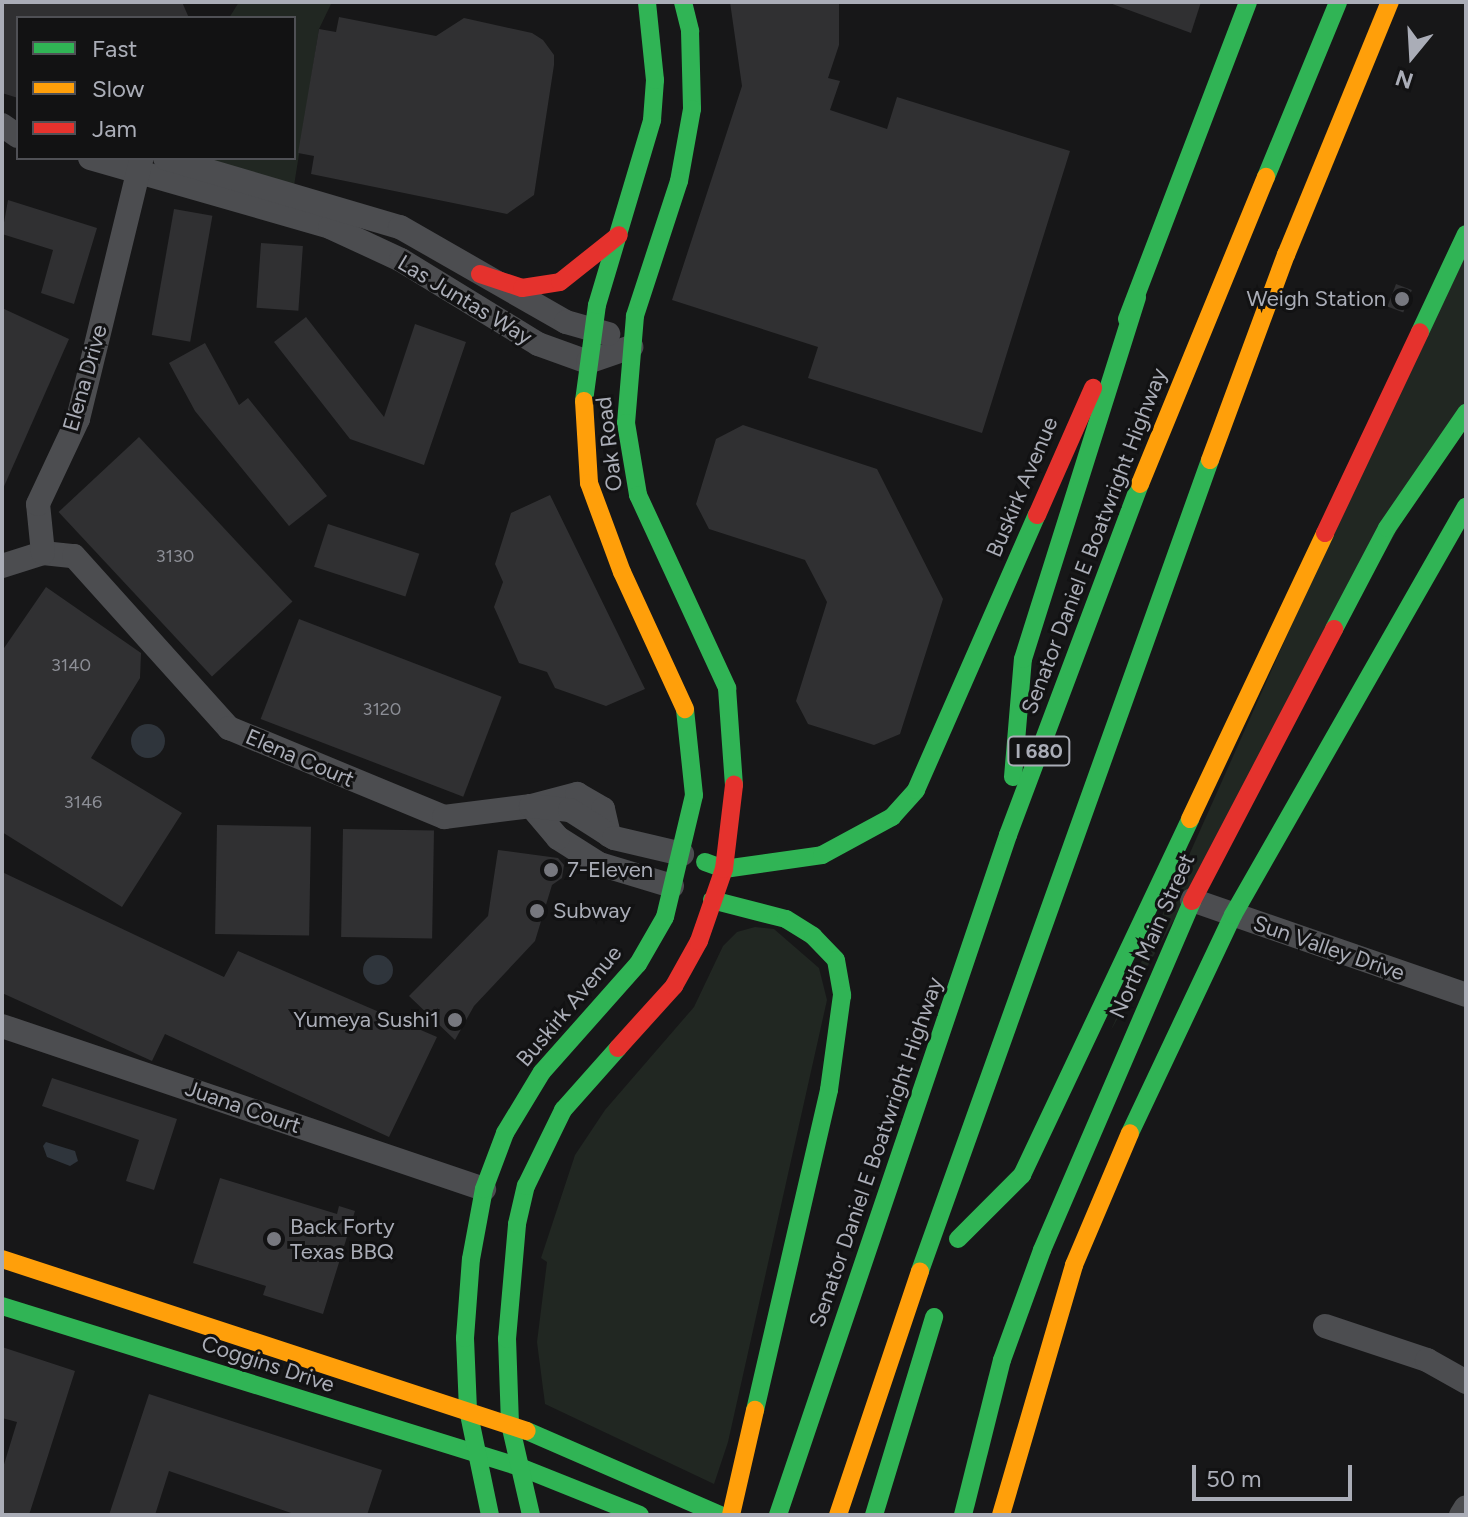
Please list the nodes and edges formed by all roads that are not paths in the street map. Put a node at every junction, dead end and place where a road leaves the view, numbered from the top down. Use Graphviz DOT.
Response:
graph roads {
  1 [pos="647,2"];
  2 [pos="683,2"];
  3 [pos="1248,2"];
  4 [pos="1338,2"];
  5 [pos="1390,2"];
  6 [pos="102,160"];
  7 [pos="172,160"];
  8 [pos="139,166"];
  9 [pos="1466,234"];
  10 [pos="619,235"];
  11 [pos="480,274"];
  12 [pos="1137,298"];
  13 [pos="594,327"];
  14 [pos="631,347"];
  15 [pos="588,362"];
  16 [pos="1466,413"];
  17 [pos="1466,507"];
  18 [pos="43,553"];
  19 [pos="2,566"];
  20 [pos="531,806"];
  21 [pos="1008,835"];
  22 [pos="682,854"];
  23 [pos="724,869"];
  24 [pos="692,893"];
  25 [pos="1192,900"];
  26 [pos="1233,915"];
  27 [pos="1466,995"];
  28 [pos="2,1026"];
  29 [pos="484,1189"];
  30 [pos="974,1194"];
  31 [pos="2,1259"];
  32 [pos="941,1297"];
  33 [pos="2,1306"];
  34 [pos="1325,1326"];
  35 [pos="1466,1382"];
  36 [pos="468,1410"];
  37 [pos="510,1424"];
  38 [pos="478,1455"];
  39 [pos="520,1467"];
  40 [pos="617,1504"];
  41 [pos="1466,1507"];
  42 [pos="713,1511"];
  43 [pos="490,1515"];
  44 [pos="531,1515"];
  45 [pos="580,1515"];
  46 [pos="640,1515"];
  47 [pos="731,1515"];
  48 [pos="778,1515"];
  49 [pos="838,1515"];
  50 [pos="874,1515"];
  51 [pos="963,1515"];
  52 [pos="1001,1515"];
  53 [pos="1461,1515"];
  1 -- 10 [label="main road, Oak Road"];
  2 -- 14 [label="main road, Oak Road"];
  3 -- 12 [label="main road, Buskirk Avenue"];
  4 -- 21 [label="main road, Senator Daniel E Boatwright Highway / I 680"];
  5 -- 49 [label="main road, I 680"];
  6 -- 8 [label="street, Las Juntas Way"];
  7 -- 11 [label="street, Las Juntas Way"];
  8 -- 15 [label="street, Las Juntas Way"];
  8 -- 18 [label="street, Elena Drive"];
  9 -- 30 [label="main road"];
  10 -- 11 [label="main road"];
  10 -- 13 [label="main road, Oak Road"];
  11 -- 13 [label="street, Las Juntas Way"];
  12 -- 21 [label="main road"];
  12 -- 23 [label="main road, Buskirk Avenue"];
  13 -- 14 [label="street, Las Juntas Way"];
  13 -- 15 [label="main road, Oak Road"];
  14 -- 15 [label="street"];
  14 -- 23 [label="main road, Oak Road"];
  15 -- 22 [label="main road, Oak Road"];
  16 -- 25 [label="main road, North Main Street"];
  17 -- 26 [label="main road"];
  18 -- 19 [label="street"];
  18 -- 20 [label="street, Elena Court"];
  20 -- 22 [label="street, Elena Court"];
  20 -- 24 [label="street"];
  21 -- 48 [label="main road, Senator Daniel E Boatwright Highway / I 680"];
  22 -- 23 [label="main road, Buskirk Avenue"];
  22 -- 24 [label="main road, Buskirk Avenue"];
  23 -- 24 [label="main road, Buskirk Avenue"];
  24 -- 29 [label="main road, Buskirk Avenue"];
  24 -- 37 [label="main road, Buskirk Avenue"];
  24 -- 47 [label="main road"];
  25 -- 26 [label="street, Sun Valley Drive"];
  25 -- 51 [label="main road, North Main Street"];
  26 -- 27 [label="street, Sun Valley Drive"];
  26 -- 52 [label="main road"];
  28 -- 29 [label="street, Juana Court"];
  29 -- 36 [label="main road, Buskirk Avenue"];
  31 -- 36 [label="main road, Coggins Drive"];
  32 -- 50 [label="main road"];
  33 -- 38 [label="main road, Coggins Drive"];
  34 -- 35 [label="street"];
  36 -- 37 [label="main road, Coggins Drive"];
  36 -- 38 [label="main road, Buskirk Avenue"];
  37 -- 39 [label="main road, Buskirk Avenue"];
  37 -- 42 [label="main road, Coggins Drive"];
  38 -- 39 [label="main road, Coggins Drive"];
  38 -- 43 [label="main road, Buskirk Avenue"];
  39 -- 40 [label="main road, Coggins Drive"];
  39 -- 44 [label="main road, Buskirk Avenue"];
  40 -- 45 [label="main road"];
  40 -- 46 [label="main road, Coggins Drive"];
  41 -- 53 [label="street"];
}
